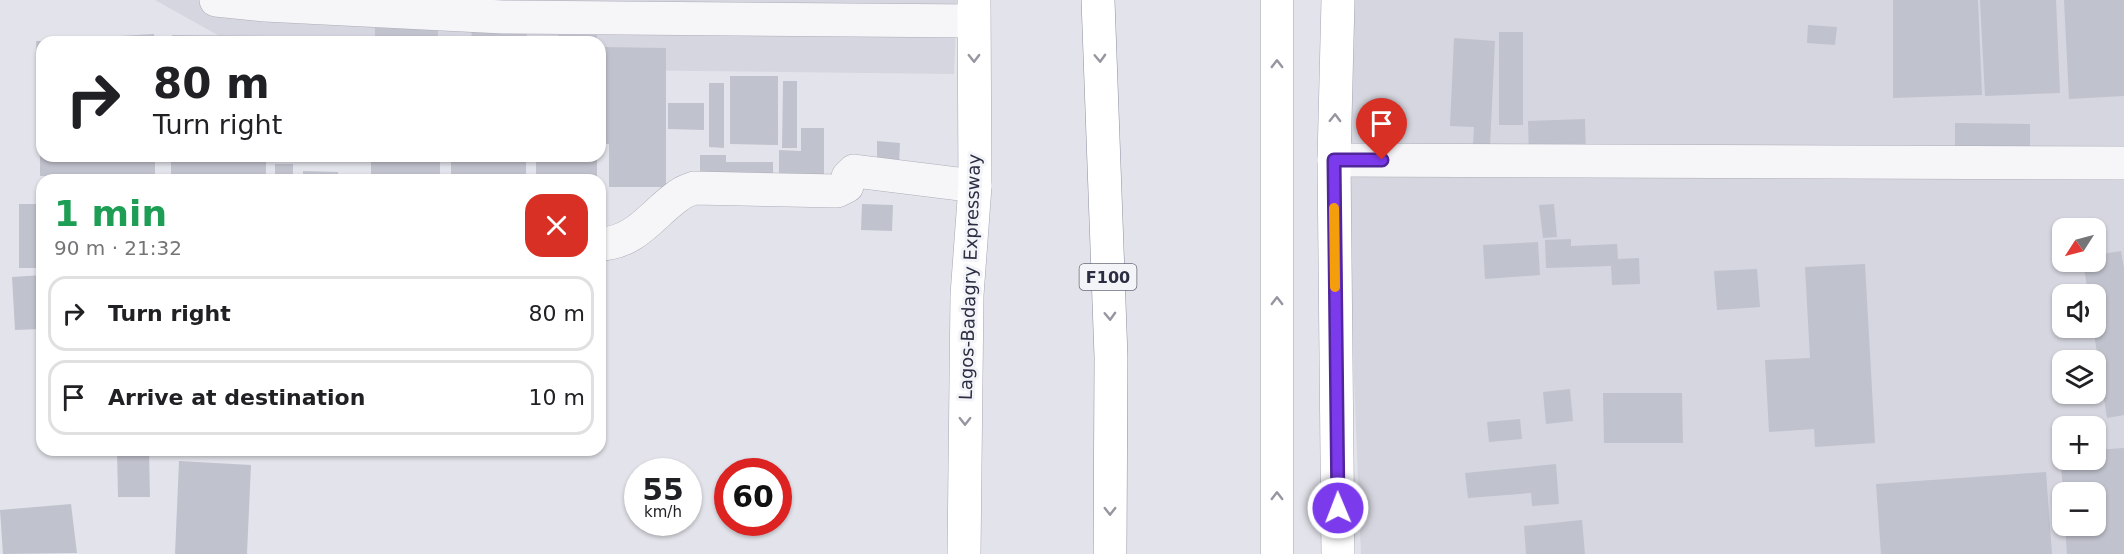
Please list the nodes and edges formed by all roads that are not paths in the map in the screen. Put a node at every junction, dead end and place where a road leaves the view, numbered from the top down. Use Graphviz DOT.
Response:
graph roads {
  1 [pos="216,0"];
  2 [pos="1098,0"];
  3 [pos="1277,0"];
  4 [pos="1338,0"];
  5 [pos="973,11"];
  6 [pos="1334,160"];
  7 [pos="2124,163"];
  8 [pos="975,186"];
  9 [pos="606,244"];
  10 [pos="964,554"];
  11 [pos="1110,554"];
  12 [pos="1277,554"];
  13 [pos="1338,554"];
  1 -- 5 [label="street"];
  2 -- 11 [label="main road, F100, one-way"];
  12 -- 3 [label="main road, one-way"];
  6 -- 4 [label="main road, one-way"];
  5 -- 8 [label="main road, Lagos-Badagry Expressway, one-way"];
  6 -- 7 [label="street"];
  6 -- 13 [label="main road"];
  8 -- 9 [label="street"];
  8 -- 10 [label="main road, Lagos-Badagry Expressway, one-way"];
}
